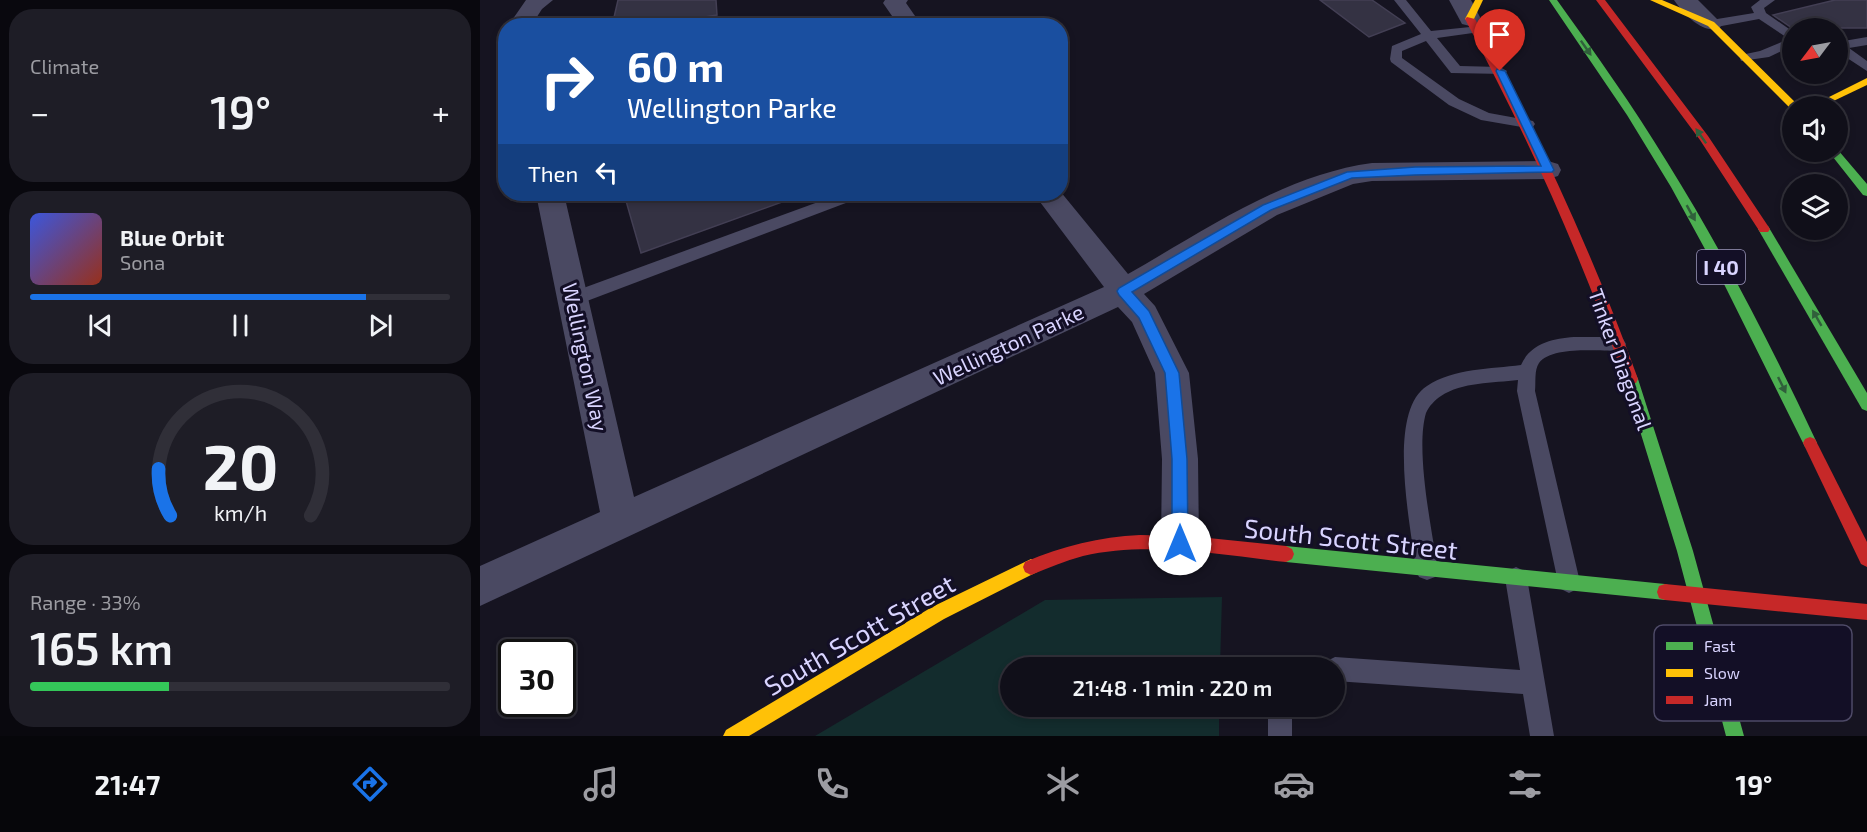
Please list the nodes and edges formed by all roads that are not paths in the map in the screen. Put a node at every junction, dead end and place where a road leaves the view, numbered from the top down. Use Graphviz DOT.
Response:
graph roads {
  1 [pos="542,0"];
  2 [pos="897,0"];
  3 [pos="1400,0"];
  4 [pos="1553,0"];
  5 [pos="1600,0"];
  6 [pos="1654,0"];
  7 [pos="1685,0"];
  8 [pos="1769,0"];
  9 [pos="1471,12"];
  10 [pos="1761,15"];
  11 [pos="524,18"];
  12 [pos="905,18"];
  13 [pos="1711,24"];
  14 [pos="1782,29"];
  15 [pos="1429,35"];
  16 [pos="1867,40"];
  17 [pos="1782,46"];
  18 [pos="1746,58"];
  19 [pos="1867,67"];
  20 [pos="1500,71"];
  21 [pos="1867,81"];
  22 [pos="1784,96"];
  23 [pos="1836,96"];
  24 [pos="1528,124"];
  25 [pos="1842,162"];
  26 [pos="1548,170"];
  27 [pos="1867,192"];
  28 [pos="552,201"];
  29 [pos="835,201"];
  30 [pos="1054,201"];
  31 [pos="1123,291"];
  32 [pos="573,299"];
  33 [pos="1617,344"];
  34 [pos="1527,371"];
  35 [pos="1867,405"];
  36 [pos="621,521"];
  37 [pos="1180,544"];
  38 [pos="1867,559"];
  39 [pos="1427,570"];
  40 [pos="1516,578"];
  41 [pos="1569,582"];
  42 [pos="480,586"];
  43 [pos="1698,597"];
  44 [pos="1867,612"];
  45 [pos="1705,625"];
  46 [pos="1345,670"];
  47 [pos="1534,683"];
  48 [pos="1280,717"];
  49 [pos="1731,721"];
  50 [pos="732,736"];
  51 [pos="1280,736"];
  52 [pos="1542,736"];
  53 [pos="1735,736"];
  1 -- 11 [label="street"];
  2 -- 12 [label="street"];
  3 -- 15 [label="lane"];
  4 -- 38 [label="main road, I 40, one-way"];
  35 -- 5 [label="main road, I 40, one-way"];
  6 -- 13 [label="main road"];
  7 -- 13 [label="street"];
  8 -- 10 [label="lane"];
  9 -- 15 [label="lane"];
  9 -- 20 [label="main road, Tinker Diagonal"];
  10 -- 13 [label="lane"];
  10 -- 14 [label="lane"];
  13 -- 18 [label="main road"];
  15 -- 20 [label="lane"];
  15 -- 24 [label="lane"];
  16 -- 19 [label="lane"];
  17 -- 18 [label="lane"];
  18 -- 22 [label="main road"];
  20 -- 24 [label="main road, Tinker Diagonal"];
  21 -- 23 [label="main road"];
  24 -- 26 [label="main road, Tinker Diagonal"];
  25 -- 27 [label="main road"];
  26 -- 31 [label="street, Wellington Parke"];
  26 -- 33 [label="main road, Tinker Diagonal"];
  28 -- 32 [label="street, Wellington Way"];
  29 -- 32 [label="lane"];
  30 -- 31 [label="street"];
  31 -- 36 [label="street, Wellington Parke"];
  31 -- 37 [label="street"];
  32 -- 36 [label="street, Wellington Way"];
  33 -- 34 [label="lane"];
  33 -- 43 [label="main road, Tinker Diagonal"];
  34 -- 39 [label="lane"];
  34 -- 41 [label="lane"];
  36 -- 42 [label="street, Wellington Parke"];
  37 -- 39 [label="main road, South Scott Street"];
  37 -- 50 [label="main road, South Scott Street"];
  39 -- 40 [label="main road, South Scott Street"];
  40 -- 41 [label="main road, South Scott Street"];
  40 -- 47 [label="lane"];
  41 -- 43 [label="main road, South Scott Street"];
  43 -- 44 [label="main road, South Scott Street"];
  43 -- 45 [label="main road, Tinker Diagonal"];
  46 -- 47 [label="lane"];
  47 -- 52 [label="lane"];
  48 -- 51 [label="lane"];
  49 -- 53 [label="main road, Tinker Diagonal"];
}
